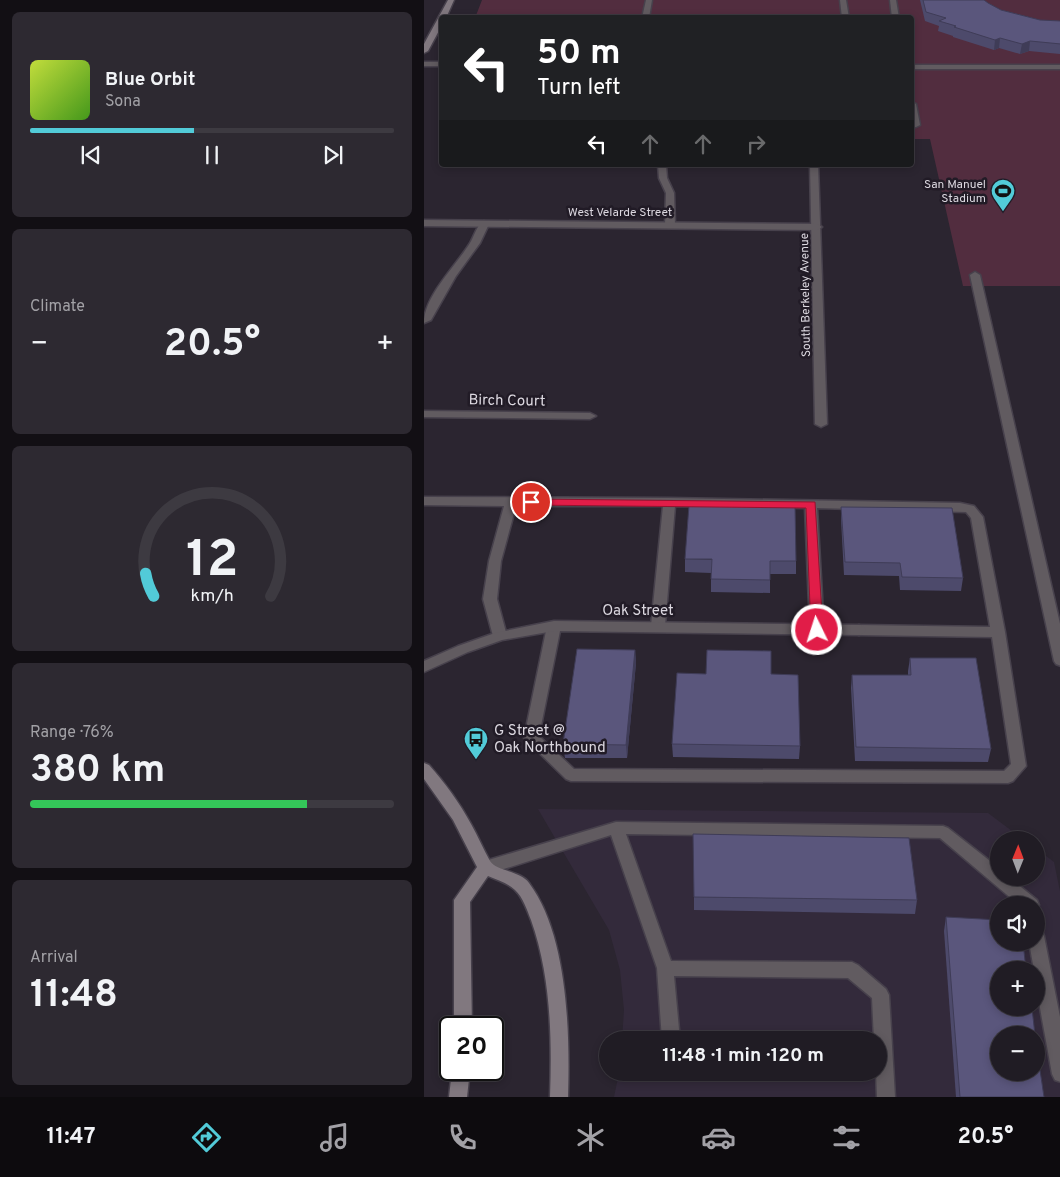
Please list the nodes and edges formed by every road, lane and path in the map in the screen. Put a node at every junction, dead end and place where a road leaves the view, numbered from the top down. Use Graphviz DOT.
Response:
graph roads {
  1 [pos="451,0"];
  2 [pos="649,0"];
  3 [pos="843,0"];
  4 [pos="893,0"];
  5 [pos="444,15"];
  6 [pos="646,15"];
  7 [pos="846,15"];
  8 [pos="896,15"];
  9 [pos="439,24"];
  10 [pos="424,51"];
  11 [pos="424,64"];
  12 [pos="439,64"];
  13 [pos="914,67"];
  14 [pos="1060,67"];
  15 [pos="914,114"];
  16 [pos="916,125"];
  17 [pos="662,167"];
  18 [pos="814,167"];
  19 [pos="424,223"];
  20 [pos="484,224"];
  21 [pos="670,225"];
  22 [pos="816,227"];
  23 [pos="975,275"];
  24 [pos="424,320"];
  25 [pos="424,414"];
  26 [pos="590,416"];
  27 [pos="821,424"];
  28 [pos="424,501"];
  29 [pos="511,502"];
  30 [pos="669,502"];
  31 [pos="811,504"];
  32 [pos="554,626"];
  33 [pos="658,626"];
  34 [pos="817,630"];
  35 [pos="998,632"];
  36 [pos="500,636"];
  37 [pos="1060,661"];
  38 [pos="424,668"];
  39 [pos="424,769"];
  40 [pos="616,828"];
  41 [pos="486,868"];
  42 [pos="990,870"];
  43 [pos="1009,886"];
  44 [pos="1021,896"];
  45 [pos="1039,951"];
  46 [pos="665,968"];
  47 [pos="464,1016"];
  48 [pos="671,1031"];
  49 [pos="880,1031"];
  50 [pos="1060,1074"];
  51 [pos="460,1081"];
  52 [pos="883,1081"];
  53 [pos="458,1097"];
  54 [pos="559,1097"];
  55 [pos="886,1097"];
  1 -- 5 [label="main road"];
  2 -- 6 [label="street"];
  3 -- 7 [label="street"];
  4 -- 8 [label="street"];
  9 -- 10 [label="main road"];
  11 -- 12 [label="street"];
  13 -- 14 [label="street"];
  15 -- 16 [label="street"];
  17 -- 21 [label="street"];
  18 -- 22 [label="street, South Berkeley Avenue"];
  19 -- 20 [label="street, West Velarde Street"];
  20 -- 21 [label="street, West Velarde Street"];
  20 -- 24 [label="street"];
  21 -- 22 [label="street, West Velarde Street"];
  22 -- 27 [label="street, South Berkeley Avenue"];
  23 -- 37 [label="street"];
  25 -- 26 [label="street, Birch Court"];
  28 -- 29 [label="street"];
  29 -- 30 [label="street"];
  29 -- 36 [label="street"];
  30 -- 31 [label="street"];
  30 -- 33 [label="street"];
  31 -- 34 [label="street"];
  31 -- 35 [label="street"];
  32 -- 33 [label="street, Oak Street"];
  32 -- 35 [label="street"];
  32 -- 36 [label="street, Oak Street"];
  33 -- 34 [label="street, Oak Street"];
  34 -- 35 [label="street, Oak Street"];
  36 -- 38 [label="street, Oak Street"];
  39 -- 41 [label="main road"];
  40 -- 41 [label="street"];
  40 -- 42 [label="street"];
  40 -- 46 [label="street"];
  41 -- 47 [label="main road"];
  41 -- 54 [label="main road"];
  43 -- 44 [label="street"];
  45 -- 50 [label="street"];
  46 -- 48 [label="street"];
  46 -- 49 [label="street"];
  51 -- 53 [label="main road"];
  52 -- 55 [label="street"];
}
